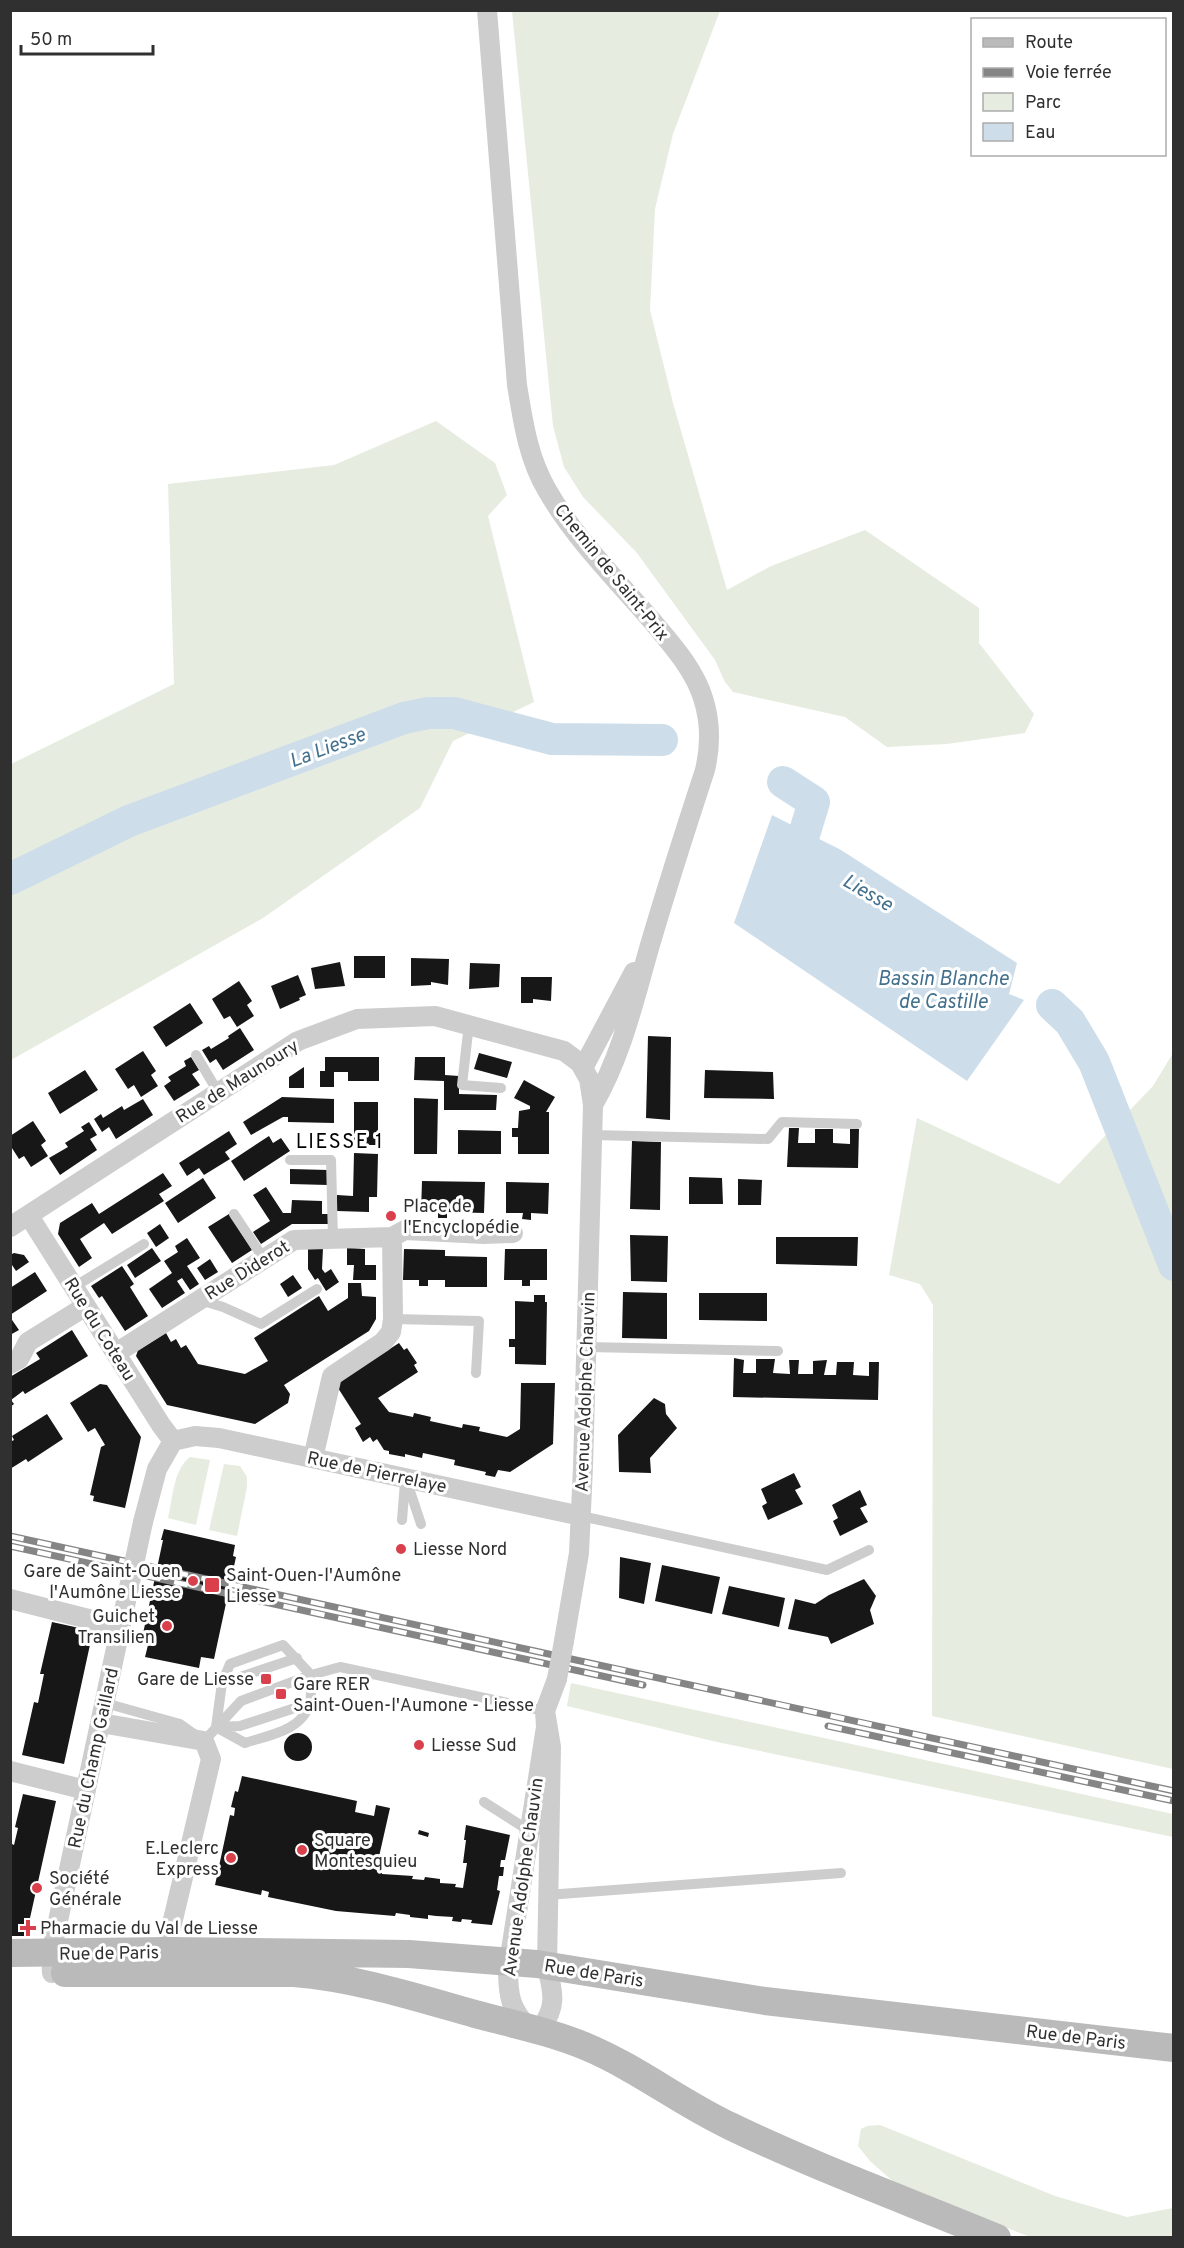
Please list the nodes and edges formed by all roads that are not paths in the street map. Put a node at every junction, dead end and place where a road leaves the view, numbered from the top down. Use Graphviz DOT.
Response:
graph roads {
  1 [pos="488,10"];
  2 [pos="651,942"];
  3 [pos="469,1024"];
  4 [pos="196,1055"];
  5 [pos="583,1068"];
  6 [pos="501,1088"];
  7 [pos="218,1092"];
  8 [pos="593,1105"];
  9 [pos="857,1124"];
  10 [pos="592,1135"];
  11 [pos="290,1160"];
  12 [pos="234,1214"];
  13 [pos="28,1216"];
  14 [pos="10,1227"];
  15 [pos="513,1233"];
  16 [pos="392,1237"];
  17 [pos="333,1239"];
  18 [pos="144,1244"];
  19 [pos="264,1259"];
  20 [pos="74,1287"];
  21 [pos="317,1289"];
  22 [pos="200,1300"];
  23 [pos="86,1306"];
  24 [pos="393,1319"];
  25 [pos="587,1347"];
  26 [pos="778,1351"];
  27 [pos="116,1353"];
  28 [pos="10,1364"];
  29 [pos="476,1373"];
  30 [pos="173,1441"];
  31 [pos="313,1458"];
  32 [pos="406,1479"];
  33 [pos="581,1516"];
  34 [pos="402,1520"];
  35 [pos="422,1524"];
  36 [pos="869,1550"];
  37 [pos="10,1599"];
  38 [pos="121,1623"];
  39 [pos="297,1658"];
  40 [pos="310,1675"];
  41 [pos="222,1683"];
  42 [pos="105,1703"];
  43 [pos="310,1703"];
  44 [pos="546,1719"];
  45 [pos="100,1723"];
  46 [pos="210,1734"];
  47 [pos="10,1771"];
  48 [pos="87,1790"];
  49 [pos="484,1802"];
  50 [pos="528,1830"];
  51 [pos="842,1873"];
  52 [pos="547,1895"];
  53 [pos="10,1953"];
  54 [pos="164,1962"];
  55 [pos="509,1962"];
  56 [pos="52,1963"];
  57 [pos="547,1966"];
  58 [pos="10,1973"];
  59 [pos="530,2029"];
  60 [pos="1173,2048"];
  61 [pos="997,2238"];
  1 -- 2 [label="street, Chemin de Saint-Prix"];
  2 -- 5 [label="street, Chemin de Saint-Prix"];
  2 -- 8 [label="street, Chemin de Saint-Prix"];
  3 -- 5 [label="street, Rue de Maunoury"];
  3 -- 6 [label="lane"];
  3 -- 7 [label="street, Rue de Maunoury"];
  4 -- 7 [label="lane"];
  5 -- 8 [label="street"];
  7 -- 13 [label="street, Rue de Maunoury"];
  8 -- 10 [label="street, Avenue Adolphe Chauvin"];
  9 -- 10 [label="lane"];
  10 -- 25 [label="street, Avenue Adolphe Chauvin"];
  11 -- 17 [label="lane"];
  12 -- 19 [label="lane"];
  13 -- 14 [label="street, Rue de Maunoury"];
  13 -- 20 [label="street, Rue du Coteau"];
  15 -- 16 [label="street, Rue Diderot"];
  16 -- 17 [label="street, Rue Diderot"];
  16 -- 24 [label="street"];
  17 -- 19 [label="street, Rue Diderot"];
  18 -- 20 [label="lane"];
  19 -- 22 [label="street, Rue Diderot"];
  20 -- 23 [label="street, Rue du Coteau"];
  21 -- 22 [label="lane"];
  22 -- 27 [label="street, Rue Diderot"];
  23 -- 27 [label="street, Rue du Coteau"];
  23 -- 28 [label="street"];
  24 -- 29 [label="lane"];
  24 -- 31 [label="street"];
  25 -- 26 [label="lane"];
  25 -- 33 [label="street, Avenue Adolphe Chauvin"];
  27 -- 30 [label="street, Rue du Coteau"];
  30 -- 31 [label="street, Rue de Pierrelaye"];
  30 -- 38 [label="street, Rue du Champ Gaillard, bridge"];
  31 -- 32 [label="street, Rue de Pierrelaye"];
  32 -- 33 [label="street, Rue de Pierrelaye"];
  32 -- 34 [label="lane"];
  32 -- 35 [label="lane"];
  33 -- 36 [label="lane"];
  33 -- 44 [label="street, Avenue Adolphe Chauvin, bridge"];
  37 -- 38 [label="street"];
  38 -- 42 [label="street, Rue du Champ Gaillard"];
  39 -- 40 [label="lane"];
  39 -- 41 [label="lane"];
  39 -- 41 [label="lane"];
  40 -- 43 [label="lane"];
  40 -- 44 [label="lane"];
  40 -- 46 [label="lane"];
  41 -- 46 [label="lane"];
  42 -- 45 [label="street, Rue du Champ Gaillard"];
  42 -- 46 [label="lane"];
  43 -- 46 [label="lane"];
  43 -- 46 [label="lane"];
  44 -- 50 [label="street, Avenue Adolphe Chauvin"];
  44 -- 52 [label="street, Avenue Adolphe Chauvin"];
  45 -- 46 [label="street"];
  45 -- 48 [label="street, Rue du Champ Gaillard"];
  46 -- 54 [label="street"];
  47 -- 48 [label="street"];
  48 -- 56 [label="street, Rue du Champ Gaillard"];
  49 -- 50 [label="lane"];
  50 -- 55 [label="street, Avenue Adolphe Chauvin"];
  51 -- 52 [label="lane"];
  52 -- 57 [label="street, Avenue Adolphe Chauvin"];
  53 -- 56 [label="main road, Rue de Paris"];
  54 -- 55 [label="main road, Rue de Paris"];
  54 -- 56 [label="main road, Rue de Paris"];
  54 -- 59 [label="main road, Rue de Paris"];
  55 -- 57 [label="main road, Rue de Paris"];
  55 -- 59 [label="street, Avenue Adolphe Chauvin"];
  56 -- 58 [label="main road, Rue de Paris"];
  57 -- 59 [label="street, Avenue Adolphe Chauvin"];
  57 -- 60 [label="main road, Rue de Paris"];
  59 -- 61 [label="main road, Rue de Paris"];
}
